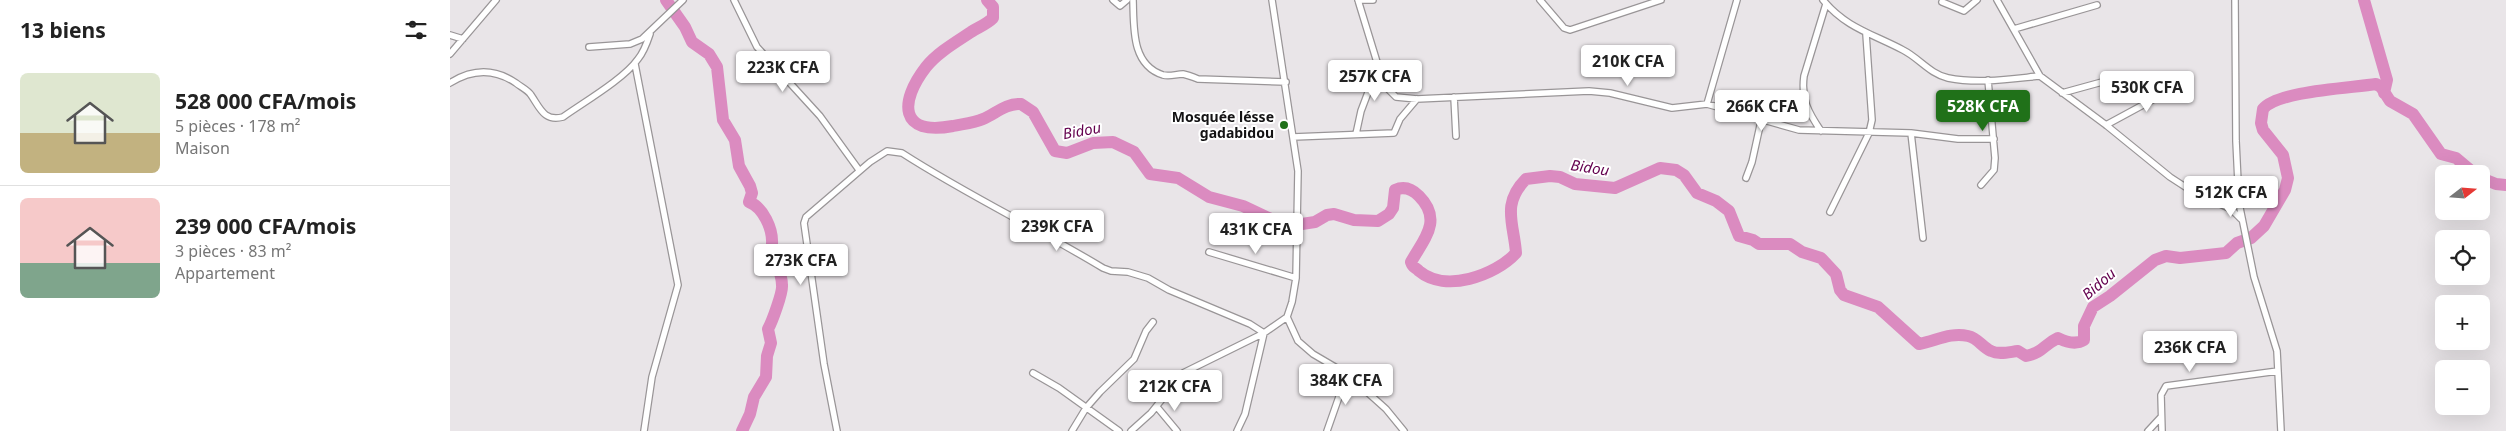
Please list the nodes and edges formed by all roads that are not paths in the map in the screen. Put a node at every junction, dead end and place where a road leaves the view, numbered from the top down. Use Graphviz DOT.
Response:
graph roads {
  1 [pos="496,0"];
  2 [pos="684,0"];
  3 [pos="734,0"];
  4 [pos="1113,0"];
  5 [pos="1127,0"];
  6 [pos="1133,0"];
  7 [pos="1273,0"];
  8 [pos="1358,0"];
  9 [pos="1373,0"];
  10 [pos="1540,0"];
  11 [pos="1661,0"];
  12 [pos="1737,0"];
  13 [pos="1977,0"];
  14 [pos="1997,0"];
  15 [pos="2235,0"];
  16 [pos="1825,2"];
  17 [pos="1942,2"];
  18 [pos="2097,4"];
  19 [pos="2014,29"];
  20 [pos="650,34"];
  21 [pos="1866,34"];
  22 [pos="450,35"];
  23 [pos="463,39"];
  24 [pos="589,47"];
  25 [pos="450,54"];
  26 [pos="635,64"];
  27 [pos="1378,66"];
  28 [pos="2040,76"];
  29 [pos="1988,80"];
  30 [pos="1286,82"];
  31 [pos="450,83"];
  32 [pos="2132,85"];
  33 [pos="2178,86"];
  34 [pos="2062,93"];
  35 [pos="1454,97"];
  36 [pos="1417,99"];
  37 [pos="1707,104"];
  38 [pos="1761,121"];
  39 [pos="2106,125"];
  40 [pos="1821,131"];
  41 [pos="1869,133"];
  42 [pos="1911,133"];
  43 [pos="1356,134"];
  44 [pos="1456,136"];
  45 [pos="1293,137"];
  46 [pos="1994,139"];
  47 [pos="859,170"];
  48 [pos="1746,178"];
  49 [pos="1981,185"];
  50 [pos="1830,212"];
  51 [pos="2241,220"];
  52 [pos="1923,238"];
  53 [pos="1209,252"];
  54 [pos="1296,278"];
  55 [pos="1287,317"];
  56 [pos="1153,322"];
  57 [pos="1264,333"];
  58 [pos="2278,371"];
  59 [pos="1033,373"];
  60 [pos="1347,374"];
  61 [pos="1157,407"];
  62 [pos="1086,408"];
  63 [pos="2161,417"];
  64 [pos="644,431"];
  65 [pos="837,431"];
  66 [pos="1072,431"];
  67 [pos="1119,431"];
  68 [pos="1131,431"];
  69 [pos="1177,431"];
  70 [pos="1237,431"];
  71 [pos="1327,431"];
  72 [pos="1404,431"];
  73 [pos="2148,431"];
  74 [pos="2162,431"];
  75 [pos="2281,431"];
  1 -- 23 [label="street"];
  2 -- 20 [label="street"];
  3 -- 47 [label="street"];
  4 -- 5 [label="street"];
  6 -- 30 [label="street"];
  7 -- 30 [label="street"];
  8 -- 9 [label="street"];
  8 -- 27 [label="street"];
  10 -- 11 [label="street"];
  12 -- 37 [label="street"];
  13 -- 17 [label="street"];
  14 -- 19 [label="street"];
  15 -- 51 [label="street"];
  16 -- 21 [label="street"];
  16 -- 40 [label="street"];
  18 -- 19 [label="street"];
  19 -- 28 [label="street"];
  20 -- 24 [label="street"];
  20 -- 26 [label="street"];
  21 -- 29 [label="street"];
  21 -- 41 [label="street"];
  22 -- 23 [label="street"];
  23 -- 25 [label="street"];
  26 -- 31 [label="street"];
  26 -- 64 [label="street"];
  27 -- 36 [label="street"];
  27 -- 43 [label="street"];
  28 -- 29 [label="street"];
  28 -- 34 [label="street"];
  29 -- 46 [label="street"];
  30 -- 45 [label="street"];
  32 -- 34 [label="street"];
  33 -- 39 [label="street"];
  34 -- 39 [label="street"];
  35 -- 36 [label="street"];
  35 -- 37 [label="street"];
  35 -- 44 [label="street"];
  36 -- 43 [label="street"];
  37 -- 38 [label="street"];
  38 -- 40 [label="street"];
  38 -- 48 [label="street"];
  39 -- 51 [label="street"];
  40 -- 41 [label="street"];
  41 -- 42 [label="street"];
  41 -- 50 [label="street"];
  42 -- 46 [label="street"];
  42 -- 52 [label="street"];
  43 -- 45 [label="street"];
  45 -- 54 [label="street"];
  46 -- 49 [label="street"];
  47 -- 57 [label="street"];
  47 -- 65 [label="street"];
  51 -- 58 [label="street"];
  53 -- 54 [label="street"];
  54 -- 55 [label="street"];
  55 -- 57 [label="street"];
  55 -- 60 [label="street"];
  56 -- 62 [label="street"];
  57 -- 61 [label="street"];
  57 -- 70 [label="street"];
  58 -- 63 [label="street"];
  58 -- 75 [label="street"];
  59 -- 62 [label="street"];
  60 -- 71 [label="street"];
  60 -- 72 [label="street"];
  61 -- 68 [label="street"];
  61 -- 69 [label="street"];
  62 -- 66 [label="street"];
  62 -- 67 [label="street"];
  63 -- 73 [label="street"];
  63 -- 74 [label="street"];
}
